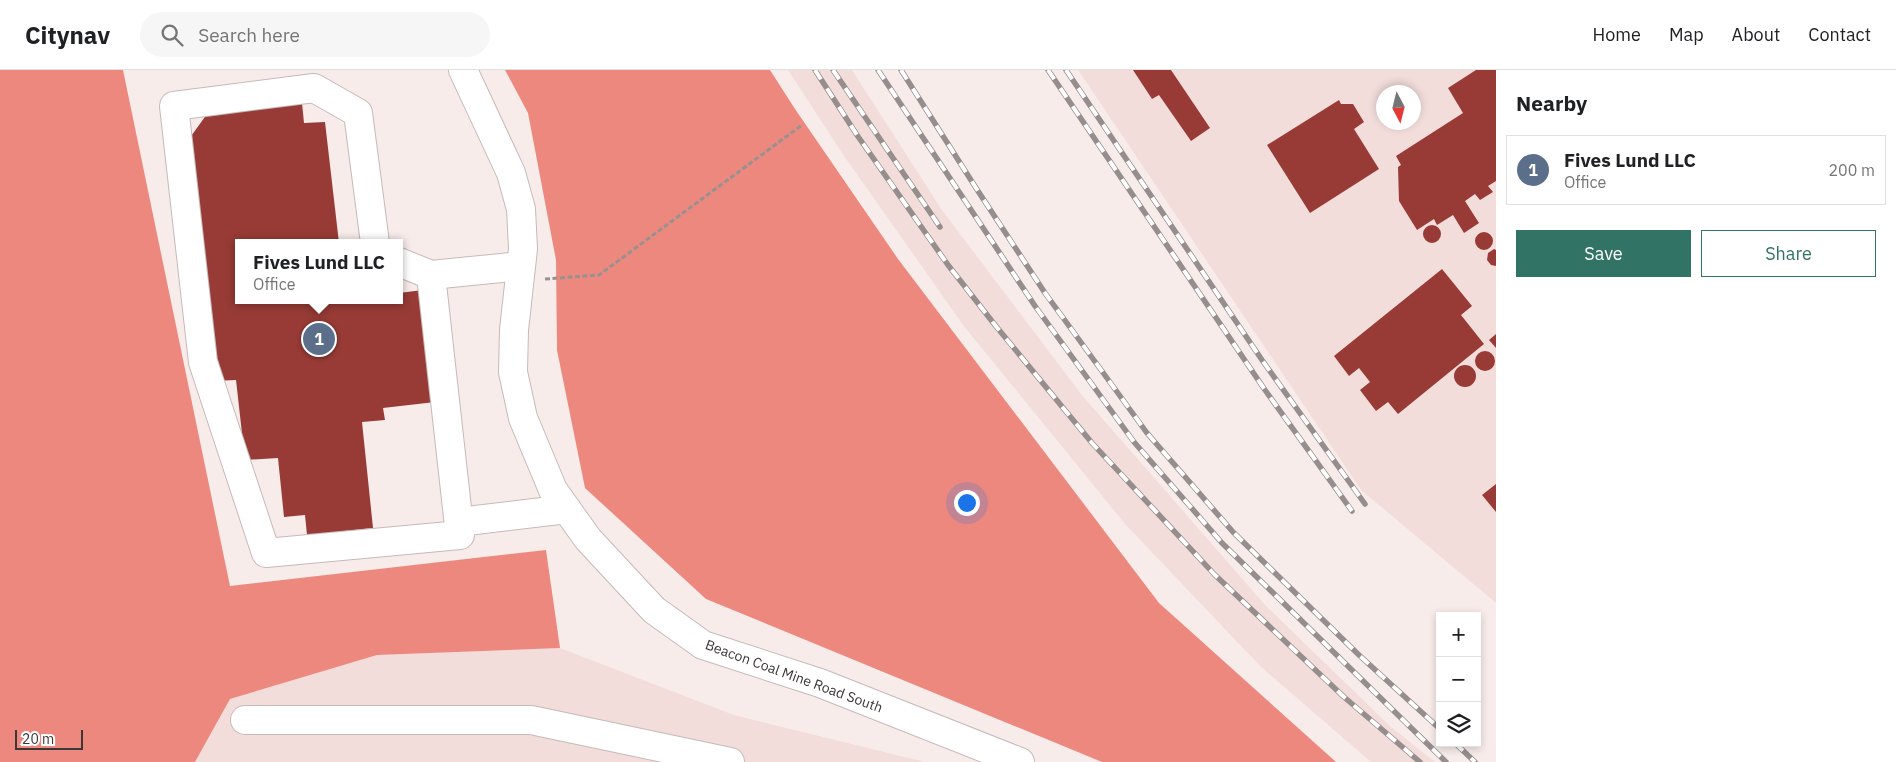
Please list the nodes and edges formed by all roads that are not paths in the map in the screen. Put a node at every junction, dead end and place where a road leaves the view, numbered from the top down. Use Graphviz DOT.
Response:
graph roads {
  1 [pos="463,70"];
  2 [pos="273,82"];
  3 [pos="374,239"];
  4 [pos="403,264"];
  5 [pos="520,274"];
  6 [pos="432,275"];
  7 [pos="567,509"];
  8 [pos="459,522"];
  9 [pos="245,720"];
  10 [pos="730,762"];
  11 [pos="1020,762"];
  1 -- 5 [label="street, Beacon Coal Mine Road South"];
  2 -- 3 [label="street"];
  2 -- 8 [label="street"];
  4 -- 6 [label="street"];
  5 -- 6 [label="street"];
  5 -- 7 [label="street, Beacon Coal Mine Road South"];
  6 -- 8 [label="street"];
  7 -- 8 [label="street"];
  7 -- 11 [label="street, Beacon Coal Mine Road South"];
  9 -- 10 [label="street"];
}
